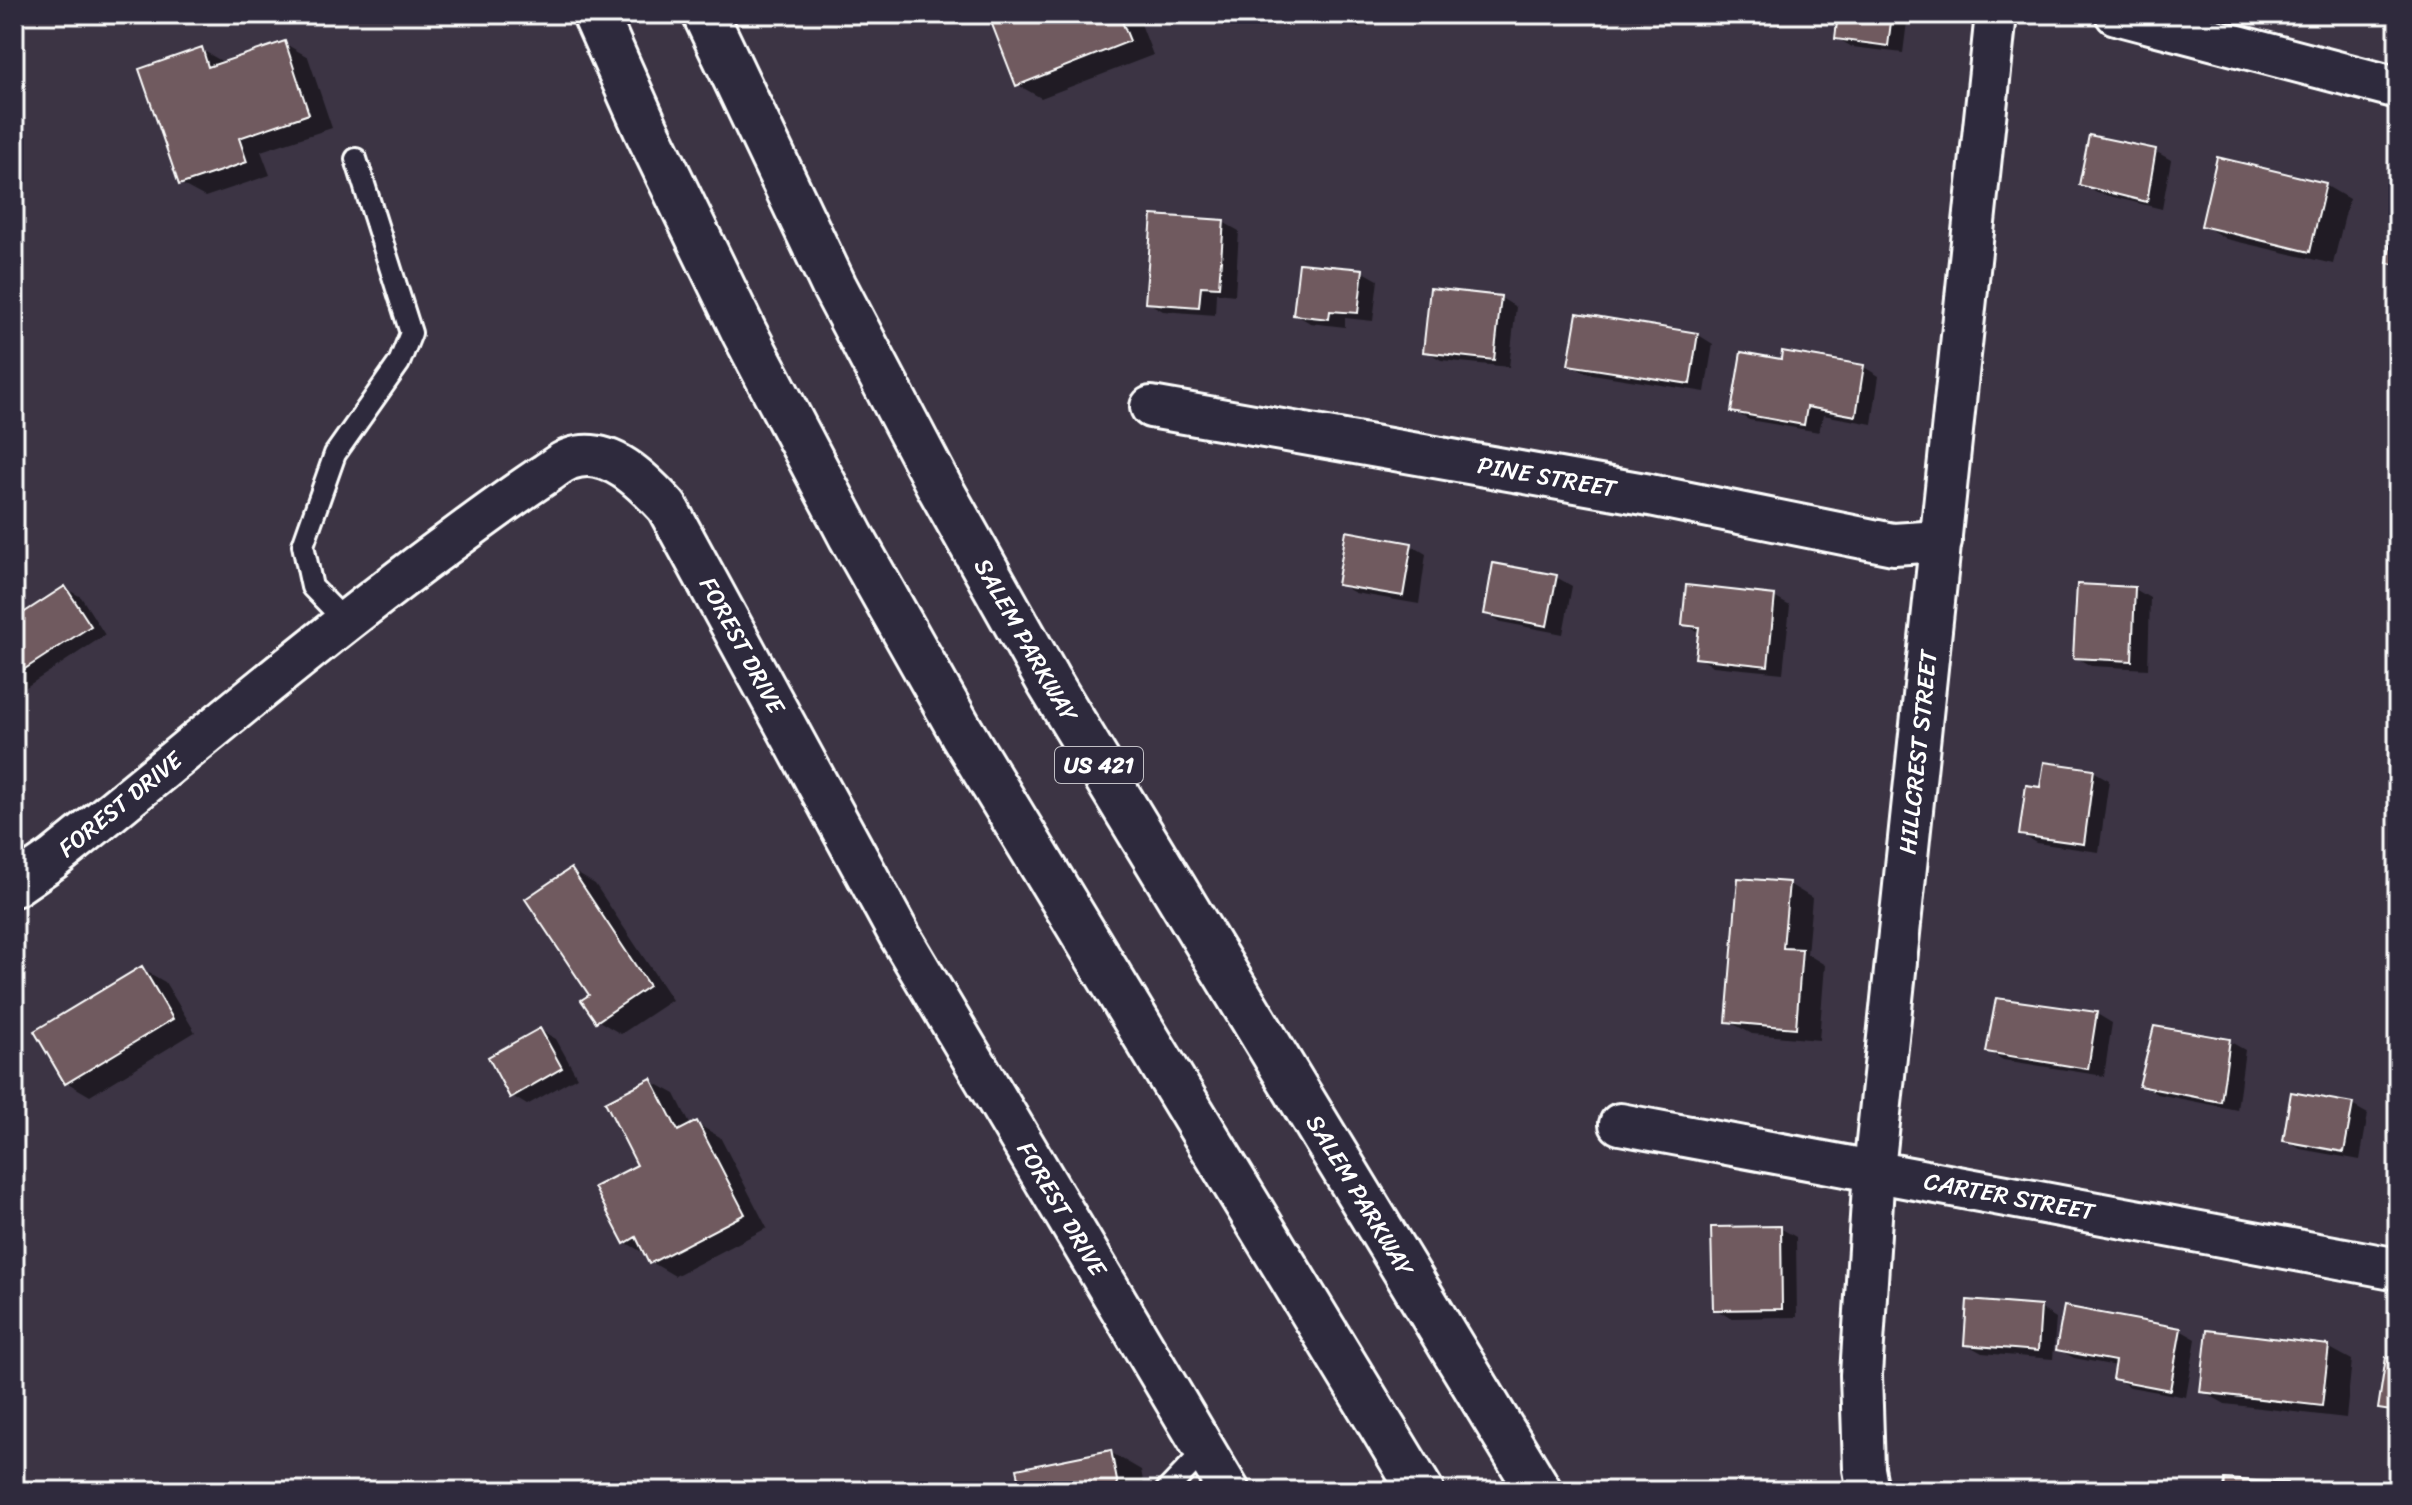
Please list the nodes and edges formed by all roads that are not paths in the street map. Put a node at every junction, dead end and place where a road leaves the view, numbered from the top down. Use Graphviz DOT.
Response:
graph roads {
  1 [pos="595,14"];
  2 [pos="705,14"];
  3 [pos="1996,14"];
  4 [pos="2116,14"];
  5 [pos="2398,88"];
  6 [pos="356,159"];
  7 [pos="1151,407"];
  8 [pos="1941,541"];
  9 [pos="346,622"];
  10 [pos="14,886"];
  11 [pos="1620,1124"];
  12 [pos="1874,1170"];
  13 [pos="2398,1269"];
  14 [pos="1205,1450"];
  15 [pos="1166,1491"];
  16 [pos="1229,1491"];
  17 [pos="1421,1491"];
  18 [pos="1539,1491"];
  19 [pos="1868,1491"];
  1 -- 17 [label="highway"];
  2 -- 18 [label="highway, SALEM PARKWAY / US 421"];
  3 -- 8 [label="street, HILLCREST STREET"];
  4 -- 5 [label="street"];
  6 -- 9 [label="lane"];
  7 -- 8 [label="street, PINE STREET"];
  8 -- 12 [label="street, HILLCREST STREET"];
  9 -- 10 [label="street, FOREST DRIVE"];
  9 -- 14 [label="street, FOREST DRIVE"];
  11 -- 12 [label="street, CARTER STREET"];
  12 -- 13 [label="street, CARTER STREET"];
  12 -- 19 [label="street, HILLCREST STREET"];
  14 -- 15 [label="lane"];
  14 -- 16 [label="street, FOREST DRIVE"];
}
